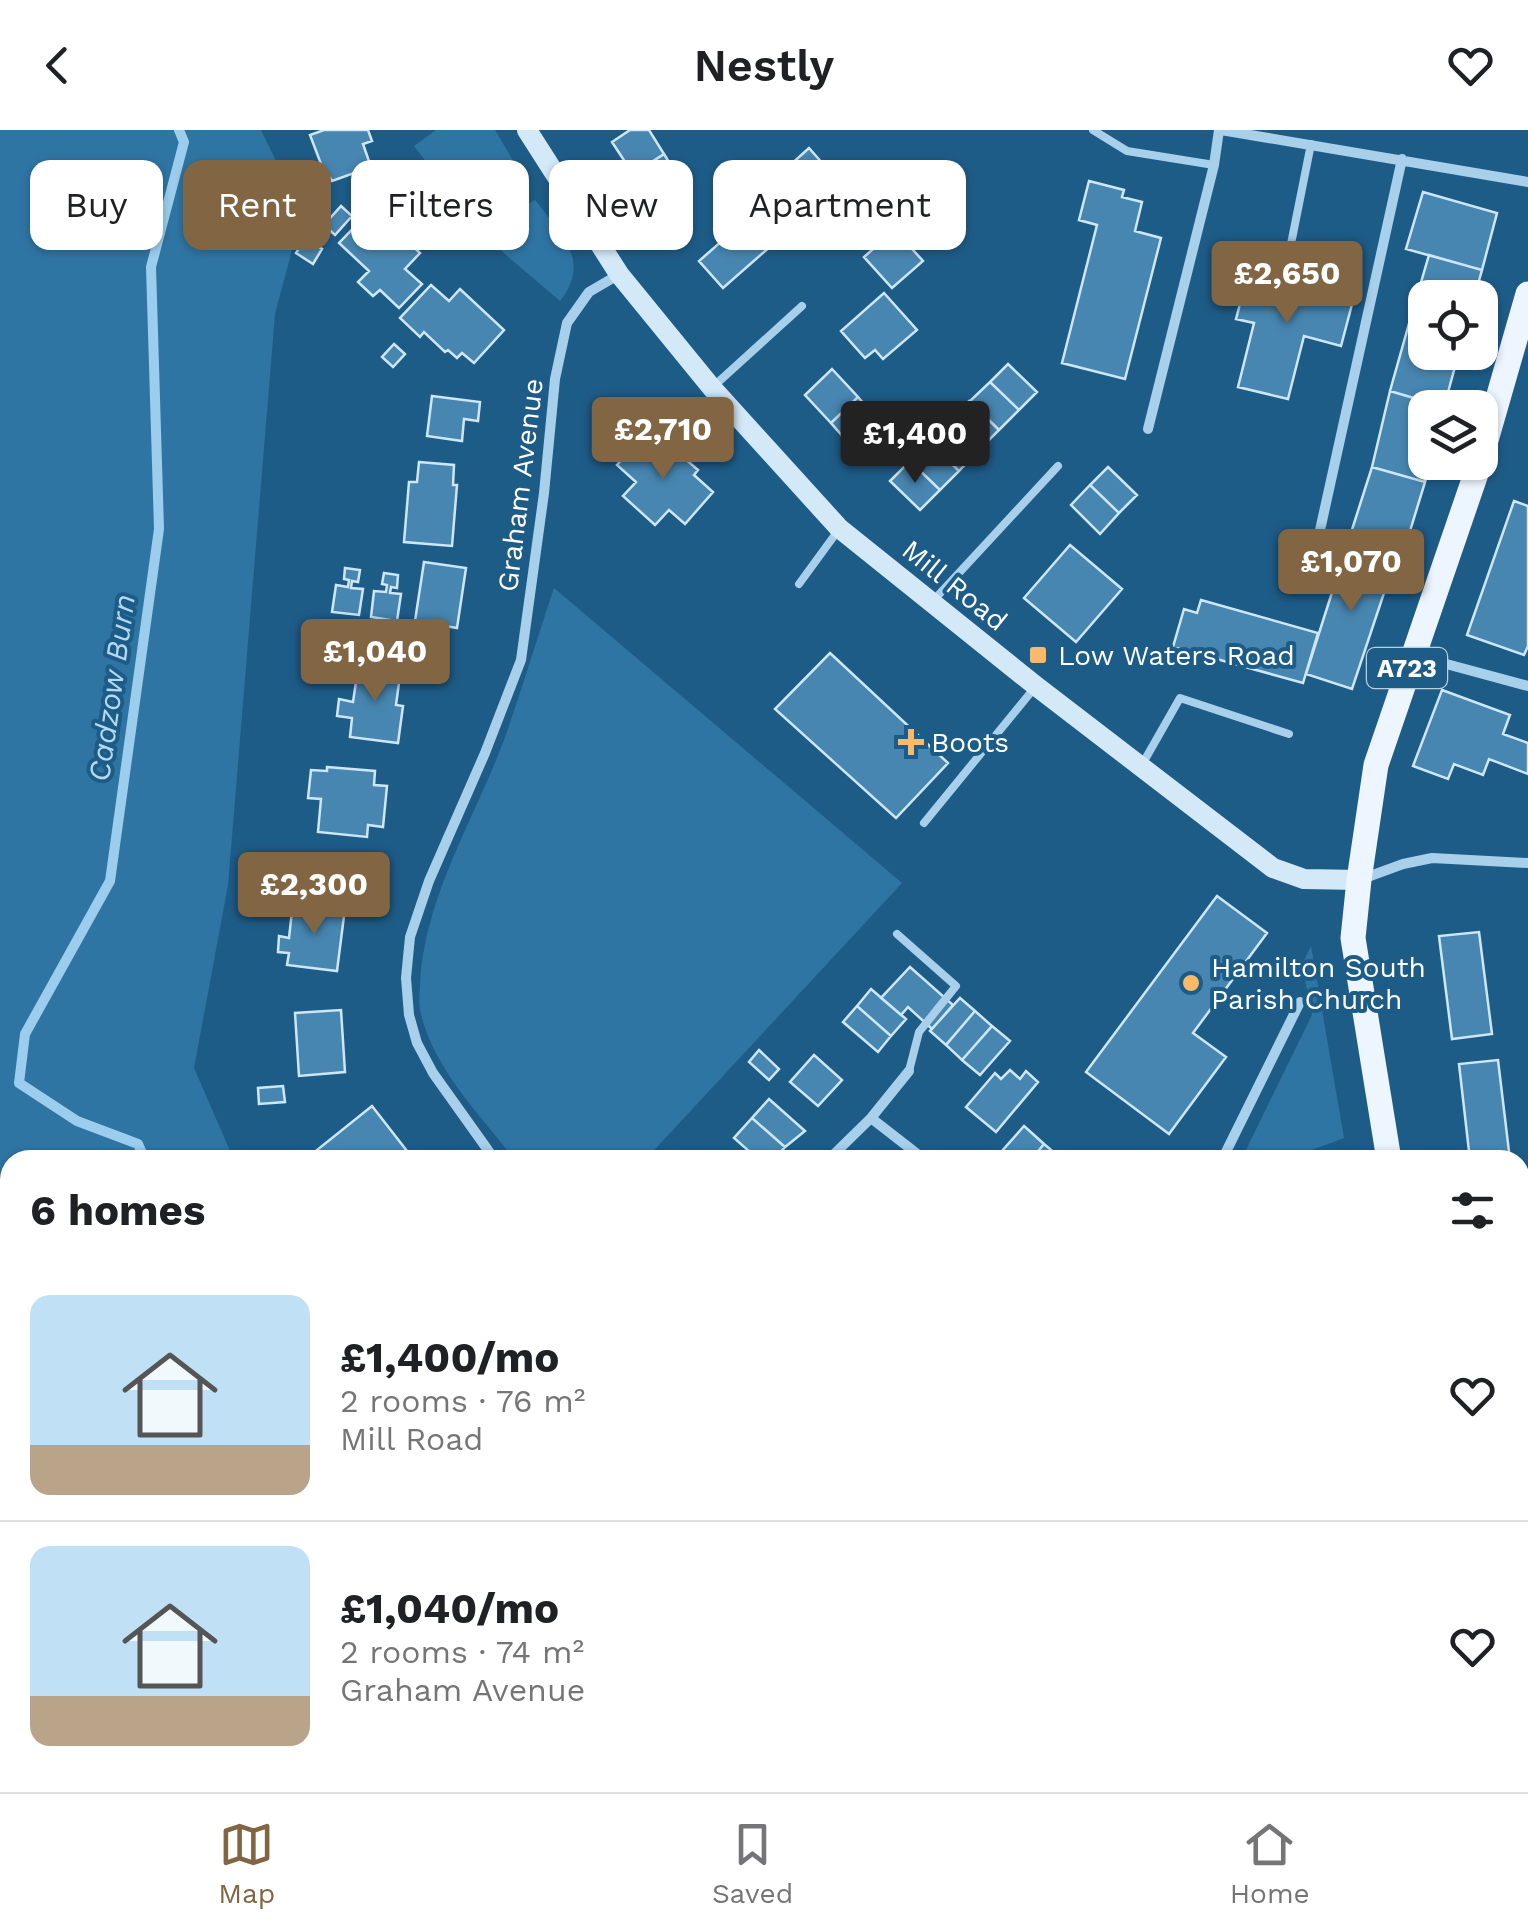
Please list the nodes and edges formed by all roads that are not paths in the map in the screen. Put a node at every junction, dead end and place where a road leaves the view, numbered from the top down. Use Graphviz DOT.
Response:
graph roads {
  1 [pos="527,130"];
  2 [pos="1093,130"];
  3 [pos="1220,130"];
  4 [pos="1311,144"];
  5 [pos="1402,159"];
  6 [pos="1214,165"];
  7 [pos="1528,182"];
  8 [pos="1286,269"];
  9 [pos="619,274"];
  10 [pos="1528,294"];
  11 [pos="802,306"];
  12 [pos="712,388"];
  13 [pos="1498,399"];
  14 [pos="1148,429"];
  15 [pos="1058,466"];
  16 [pos="1474,480"];
  17 [pos="839,528"];
  18 [pos="799,584"];
  19 [pos="1307,589"];
  20 [pos="932,602"];
  21 [pos="1412,654"];
  22 [pos="1036,686"];
  23 [pos="1528,686"];
  24 [pos="1289,734"];
  25 [pos="1141,767"];
  26 [pos="924,823"];
  27 [pos="1528,862"];
  28 [pos="1359,880"];
  29 [pos="897,934"];
  30 [pos="1300,1002"];
  31 [pos="909,1071"];
  32 [pos="870,1118"];
  33 [pos="488,1150"];
  34 [pos="838,1150"];
  35 [pos="911,1150"];
  36 [pos="1227,1150"];
  37 [pos="1387,1150"];
  1 -- 9 [label="main road, Mill Road"];
  2 -- 6 [label="lane"];
  3 -- 4 [label="street"];
  3 -- 6 [label="street"];
  4 -- 5 [label="street"];
  4 -- 8 [label="lane"];
  5 -- 7 [label="street"];
  5 -- 19 [label="street"];
  6 -- 14 [label="street"];
  9 -- 12 [label="main road, Mill Road"];
  9 -- 33 [label="street, Graham Avenue"];
  10 -- 13 [label="main road, A723"];
  11 -- 12 [label="lane"];
  12 -- 17 [label="main road, Mill Road"];
  15 -- 20 [label="lane"];
  16 -- 21 [label="main road, A723"];
  17 -- 18 [label="lane"];
  17 -- 20 [label="main road, Mill Road"];
  20 -- 22 [label="main road, Mill Road"];
  21 -- 23 [label="street"];
  21 -- 28 [label="main road, A723"];
  22 -- 25 [label="main road, Mill Road"];
  22 -- 26 [label="lane"];
  24 -- 25 [label="lane"];
  25 -- 28 [label="main road, Mill Road"];
  27 -- 28 [label="street"];
  28 -- 37 [label="main road, A723"];
  29 -- 31 [label="lane"];
  30 -- 36 [label="street"];
  31 -- 32 [label="street"];
  32 -- 34 [label="street"];
  32 -- 35 [label="street"];
}
